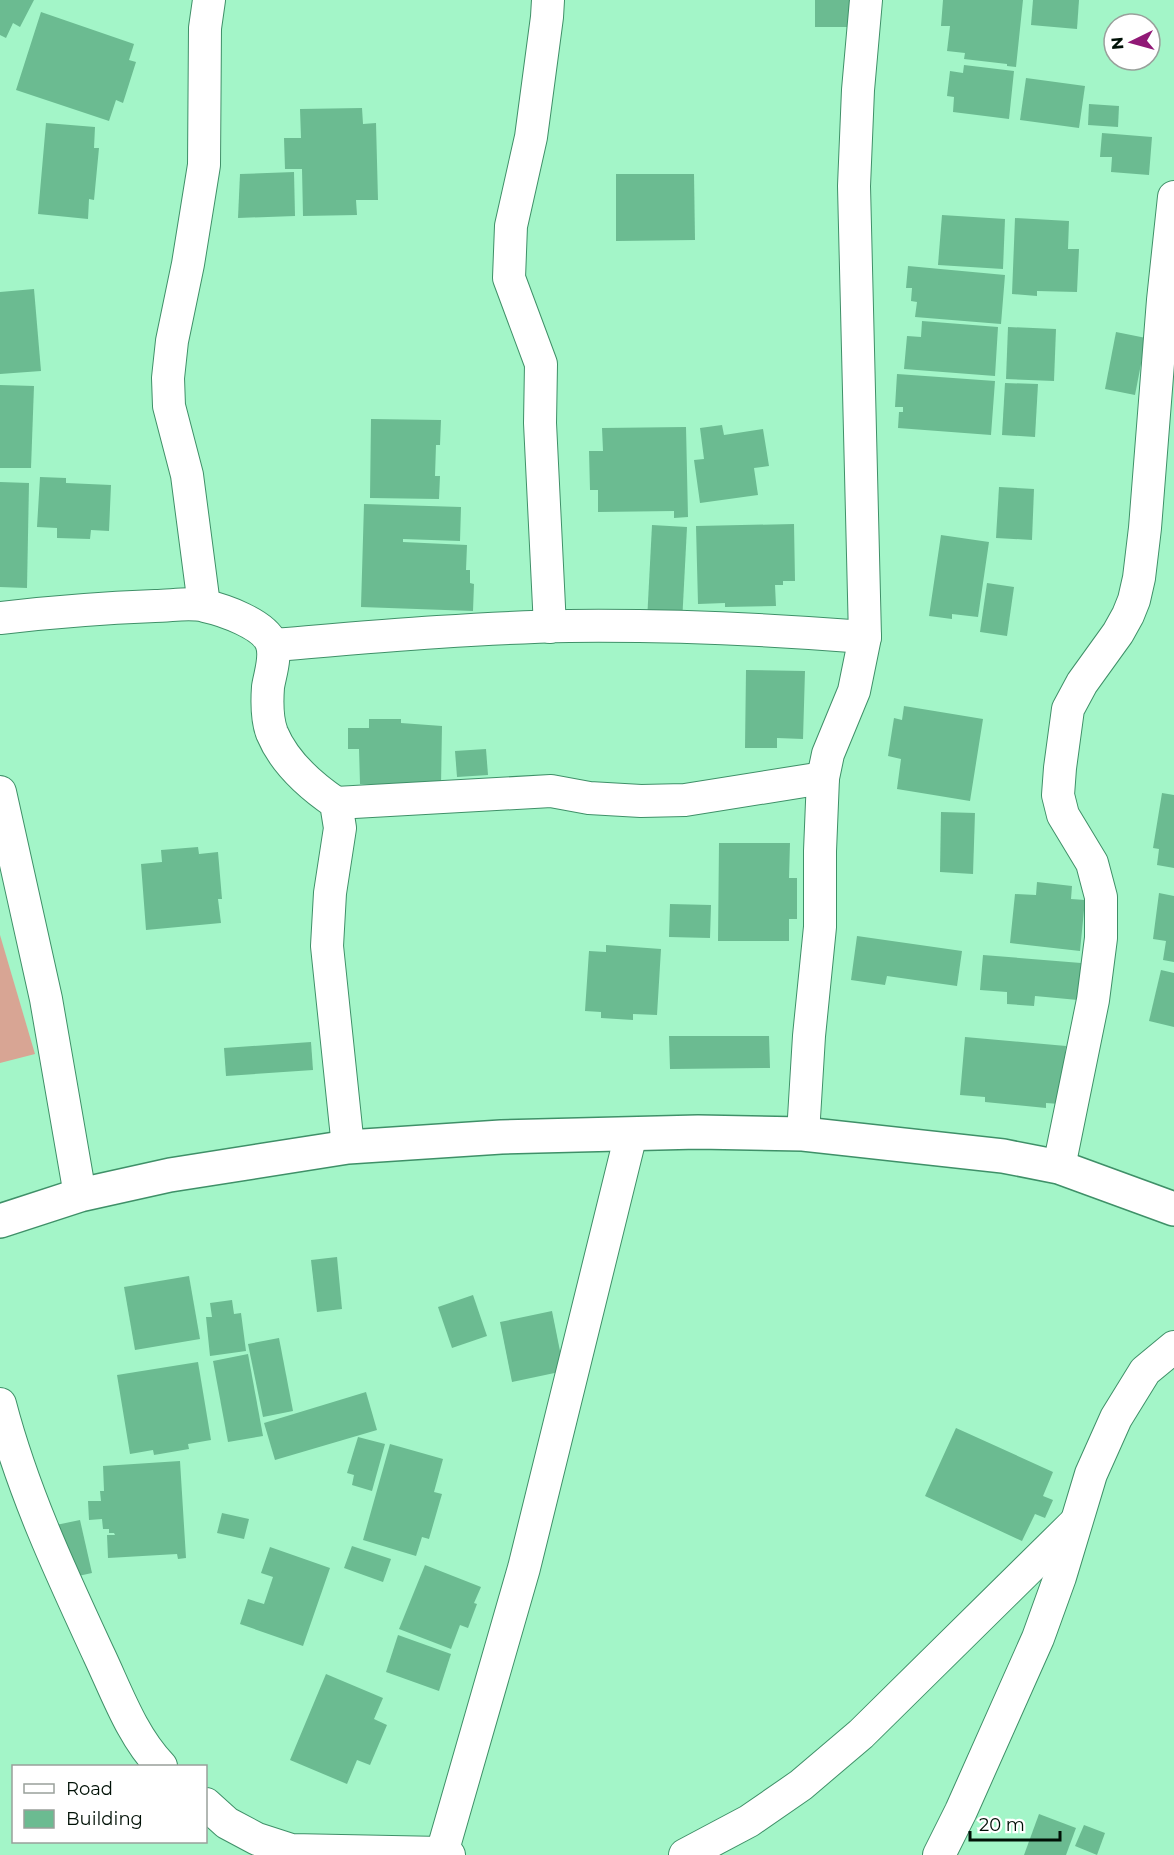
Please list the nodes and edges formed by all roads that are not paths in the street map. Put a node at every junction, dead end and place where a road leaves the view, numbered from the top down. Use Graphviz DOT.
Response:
graph roads {
  1 [pos="209,0"];
  2 [pos="548,0"];
  3 [pos="866,0"];
  4 [pos="1174,197"];
  5 [pos="204,605"];
  6 [pos="0,618"];
  7 [pos="550,627"];
  8 [pos="865,637"];
  9 [pos="273,645"];
  10 [pos="823,778"];
  11 [pos="0,792"];
  12 [pos="336,803"];
  13 [pos="632,1134"];
  14 [pos="803,1134"];
  15 [pos="348,1147"];
  16 [pos="1059,1167"];
  17 [pos="80,1195"];
  18 [pos="1174,1209"];
  19 [pos="0,1221"];
  20 [pos="1174,1347"];
  21 [pos="0,1404"];
  22 [pos="1075,1524"];
  23 [pos="160,1765"];
  24 [pos="207,1805"];
  25 [pos="445,1854"];
  26 [pos="685,1855"];
  27 [pos="939,1855"];
  1 -- 5 [label="street"];
  2 -- 7 [label="street"];
  3 -- 8 [label="street"];
  4 -- 16 [label="street"];
  5 -- 6 [label="street"];
  5 -- 9 [label="street"];
  7 -- 8 [label="street"];
  7 -- 9 [label="street"];
  8 -- 10 [label="street"];
  9 -- 12 [label="street"];
  10 -- 12 [label="street"];
  10 -- 14 [label="street"];
  11 -- 17 [label="street"];
  12 -- 15 [label="street"];
  13 -- 14 [label="street"];
  13 -- 15 [label="street"];
  13 -- 25 [label="street"];
  14 -- 16 [label="street"];
  15 -- 17 [label="street"];
  16 -- 18 [label="street"];
  17 -- 19 [label="street"];
  20 -- 22 [label="street"];
  21 -- 23 [label="street"];
  22 -- 26 [label="street"];
  22 -- 27 [label="street"];
  24 -- 25 [label="street"];
}
